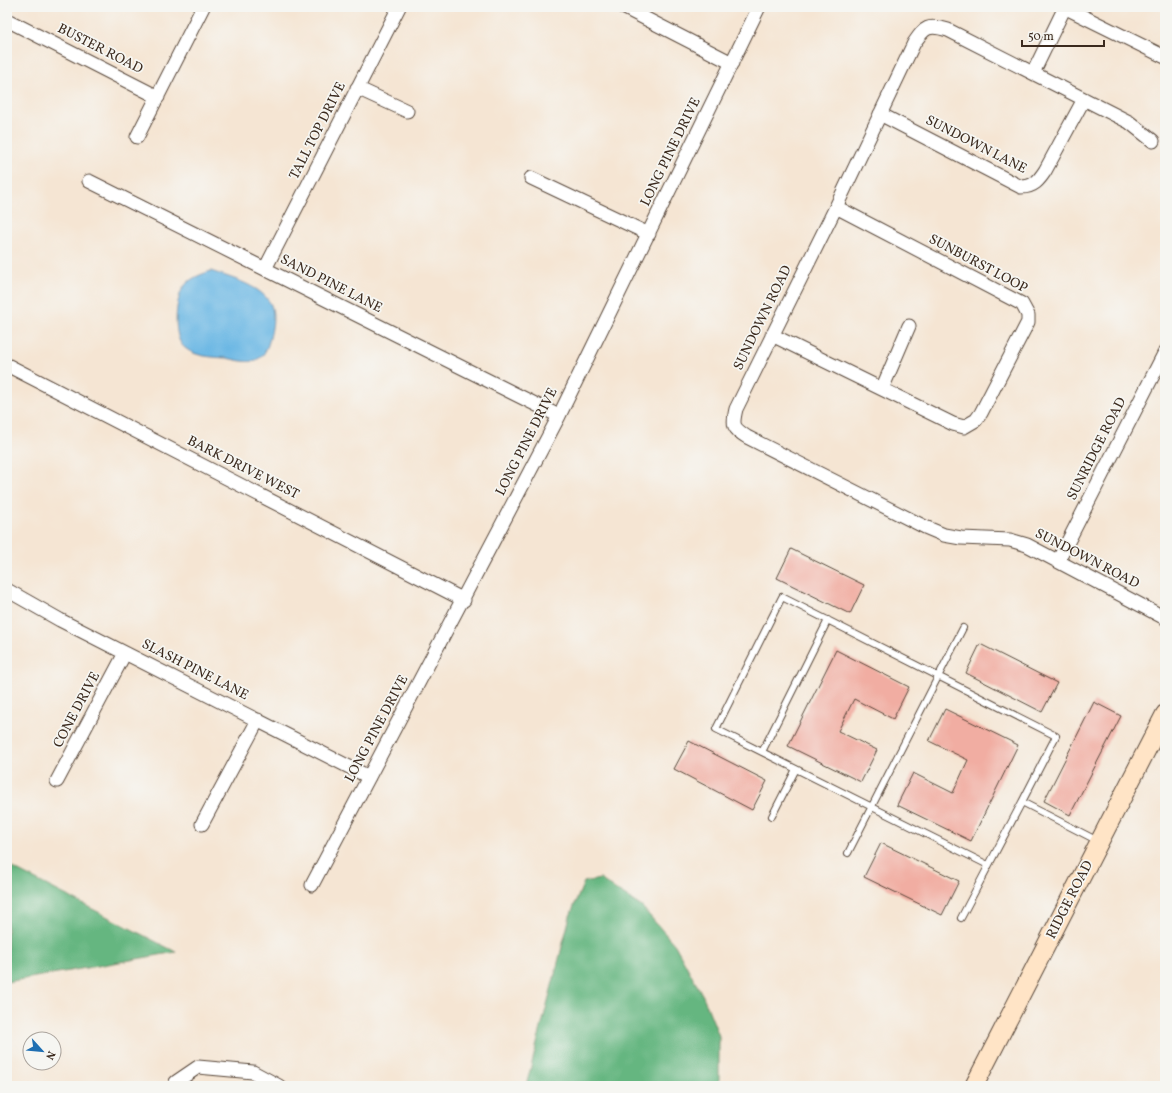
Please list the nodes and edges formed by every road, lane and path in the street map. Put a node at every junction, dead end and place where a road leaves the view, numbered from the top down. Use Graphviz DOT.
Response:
graph roads {
  1 [pos="203,7"];
  2 [pos="399,7"];
  3 [pos="623,7"];
  4 [pos="759,7"];
  5 [pos="1064,7"];
  6 [pos="7,20"];
  7 [pos="1165,57"];
  8 [pos="732,63"];
  9 [pos="1033,73"];
  10 [pos="357,88"];
  11 [pos="158,97"];
  12 [pos="1084,99"];
  13 [pos="407,111"];
  14 [pos="880,114"];
  15 [pos="137,137"];
  16 [pos="1153,141"];
  17 [pos="531,178"];
  18 [pos="88,181"];
  19 [pos="836,207"];
  20 [pos="649,234"];
  21 [pos="265,269"];
  22 [pos="908,326"];
  23 [pos="772,335"];
  24 [pos="1165,352"];
  25 [pos="7,365"];
  26 [pos="882,389"];
  27 [pos="559,416"];
  28 [pos="1058,561"];
  29 [pos="7,590"];
  30 [pos="464,600"];
  31 [pos="1165,618"];
  32 [pos="828,620"];
  33 [pos="963,628"];
  34 [pos="125,653"];
  35 [pos="938,676"];
  36 [pos="1165,714"];
  37 [pos="258,720"];
  38 [pos="762,752"];
  39 [pos="796,769"];
  40 [pos="369,777"];
  41 [pos="57,781"];
  42 [pos="1022,802"];
  43 [pos="872,808"];
  44 [pos="772,816"];
  45 [pos="202,824"];
  46 [pos="1100,842"];
  47 [pos="848,853"];
  48 [pos="988,866"];
  49 [pos="312,885"];
  50 [pos="961,918"];
  51 [pos="176,1082"];
  52 [pos="279,1086"];
  53 [pos="974,1086"];
  1 -- 11 [label="street"];
  2 -- 10 [label="street, TALL TOP DRIVE"];
  3 -- 8 [label="street"];
  4 -- 8 [label="street, LONG PINE DRIVE"];
  5 -- 7 [label="street"];
  5 -- 9 [label="street"];
  6 -- 11 [label="street, BUSTER ROAD"];
  8 -- 20 [label="street, LONG PINE DRIVE"];
  9 -- 12 [label="street, SUNDOWN ROAD"];
  9 -- 14 [label="street, SUNDOWN ROAD"];
  10 -- 13 [label="street"];
  10 -- 21 [label="street, TALL TOP DRIVE"];
  11 -- 15 [label="street"];
  12 -- 14 [label="street, SUNDOWN LANE"];
  12 -- 16 [label="street, SUNDOWN ROAD"];
  14 -- 19 [label="street, SUNDOWN ROAD"];
  17 -- 20 [label="street"];
  18 -- 21 [label="street, SAND PINE LANE"];
  19 -- 23 [label="street, SUNDOWN ROAD"];
  19 -- 26 [label="street, SUNBURST LOOP"];
  20 -- 27 [label="street, LONG PINE DRIVE"];
  21 -- 27 [label="street, SAND PINE LANE"];
  22 -- 26 [label="street"];
  23 -- 26 [label="street, SUNBURST LOOP"];
  23 -- 28 [label="street, SUNDOWN ROAD"];
  24 -- 28 [label="street, SUNRIDGE ROAD"];
  25 -- 30 [label="street, BARK DRIVE WEST"];
  27 -- 30 [label="street, LONG PINE DRIVE"];
  28 -- 31 [label="street, SUNDOWN ROAD"];
  29 -- 34 [label="street, SLASH PINE LANE"];
  30 -- 40 [label="street, LONG PINE DRIVE"];
  32 -- 35 [label="lane"];
  32 -- 38 [label="lane"];
  32 -- 38 [label="lane"];
  33 -- 35 [label="lane"];
  34 -- 37 [label="street, SLASH PINE LANE"];
  34 -- 41 [label="street, CONE DRIVE"];
  35 -- 42 [label="lane"];
  35 -- 43 [label="lane"];
  36 -- 46 [label="street, RIDGE ROAD"];
  37 -- 40 [label="street, SLASH PINE LANE"];
  37 -- 45 [label="street"];
  38 -- 39 [label="lane"];
  39 -- 43 [label="lane"];
  39 -- 44 [label="lane"];
  40 -- 49 [label="street, LONG PINE DRIVE"];
  42 -- 46 [label="lane"];
  42 -- 48 [label="lane"];
  43 -- 47 [label="lane"];
  43 -- 48 [label="lane"];
  46 -- 53 [label="street, RIDGE ROAD"];
  48 -- 50 [label="lane"];
  51 -- 52 [label="street"];
}
